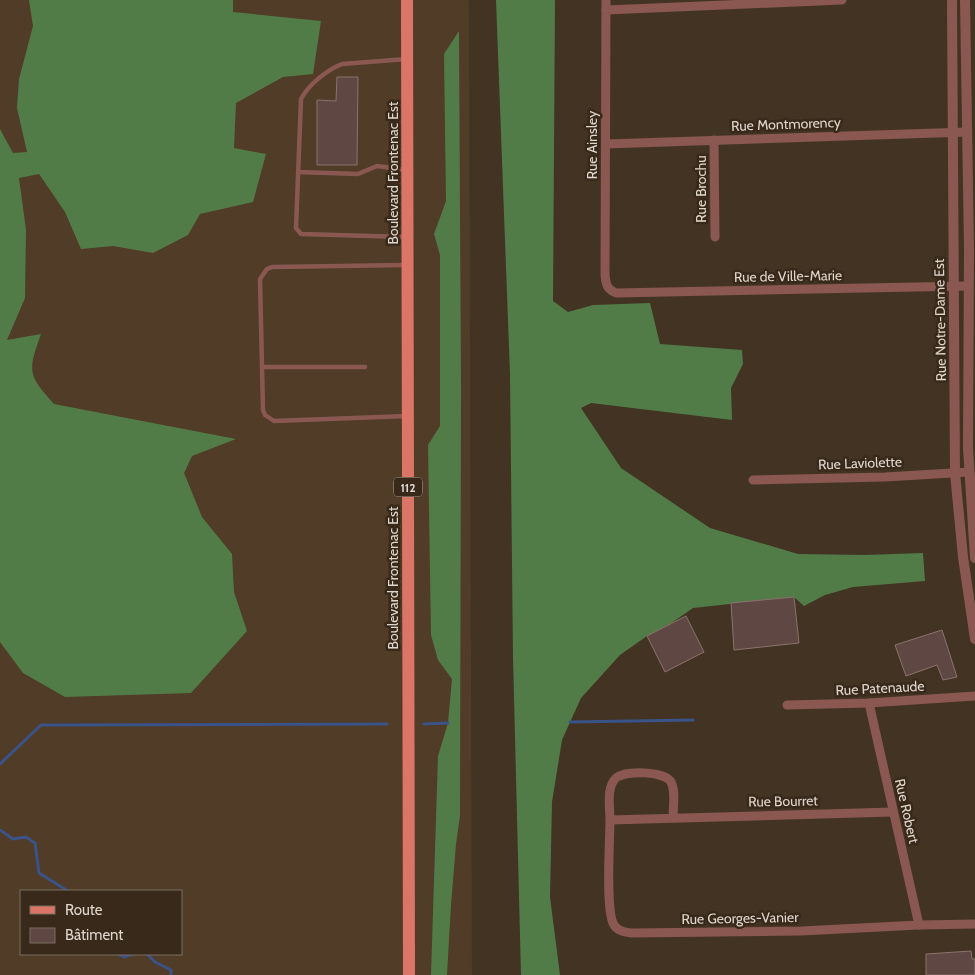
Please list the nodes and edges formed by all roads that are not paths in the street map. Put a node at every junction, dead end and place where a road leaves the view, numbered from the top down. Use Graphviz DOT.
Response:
graph roads {
  1 [pos="407,0"];
  2 [pos="606,0"];
  3 [pos="842,0"];
  4 [pos="952,0"];
  5 [pos="965,0"];
  6 [pos="606,10"];
  7 [pos="952,50"];
  8 [pos="966,51"];
  9 [pos="408,59"];
  10 [pos="967,132"];
  11 [pos="953,133"];
  12 [pos="714,140"];
  13 [pos="606,144"];
  14 [pos="408,170"];
  15 [pos="298,172"];
  16 [pos="408,237"];
  17 [pos="715,237"];
  18 [pos="408,265"];
  19 [pos="953,286"];
  20 [pos="968,286"];
  21 [pos="609,290"];
  22 [pos="262,366"];
  23 [pos="365,367"];
  24 [pos="955,402"];
  25 [pos="968,402"];
  26 [pos="408,416"];
  27 [pos="969,472"];
  28 [pos="955,473"];
  29 [pos="753,480"];
  30 [pos="975,558"];
  31 [pos="975,639"];
  32 [pos="975,696"];
  33 [pos="869,703"];
  34 [pos="787,705"];
  35 [pos="893,812"];
  36 [pos="673,817"];
  37 [pos="610,820"];
  38 [pos="919,924"];
  39 [pos="975,924"];
  40 [pos="409,975"];
  1 -- 9 [label="main road, Boulevard Frontenac Est / 112"];
  2 -- 6 [label="street, Rue Ainsley"];
  3 -- 6 [label="street"];
  4 -- 7 [label="street, Rue Notre-Dame Est"];
  5 -- 8 [label="street, Rue Notre-Dame Est"];
  6 -- 13 [label="street, Rue Ainsley"];
  7 -- 8 [label="lane"];
  7 -- 11 [label="street, Rue Notre-Dame Est"];
  8 -- 10 [label="street, Rue Notre-Dame Est"];
  9 -- 14 [label="main road, Boulevard Frontenac Est / 112"];
  9 -- 15 [label="lane"];
  10 -- 11 [label="street, Rue Montmorency"];
  10 -- 20 [label="street, Rue Notre-Dame Est"];
  11 -- 12 [label="street, Rue Montmorency"];
  11 -- 19 [label="street, Rue Notre-Dame Est"];
  12 -- 13 [label="street, Rue Montmorency"];
  12 -- 17 [label="street, Rue Brochu"];
  13 -- 21 [label="street, Rue Ainsley"];
  14 -- 15 [label="lane"];
  14 -- 16 [label="main road, Boulevard Frontenac Est / 112"];
  15 -- 16 [label="lane"];
  16 -- 18 [label="main road, Boulevard Frontenac Est / 112"];
  18 -- 22 [label="lane"];
  18 -- 26 [label="main road, Boulevard Frontenac Est / 112"];
  19 -- 20 [label="street, Rue de Ville-Marie"];
  19 -- 21 [label="street, Rue de Ville-Marie"];
  19 -- 24 [label="street, Rue Notre-Dame Est"];
  20 -- 25 [label="street, Rue Notre-Dame Est"];
  22 -- 23 [label="lane"];
  22 -- 26 [label="lane"];
  24 -- 25 [label="lane"];
  24 -- 28 [label="street, Rue Notre-Dame Est"];
  25 -- 27 [label="street, Rue Notre-Dame Est"];
  26 -- 40 [label="main road, Boulevard Frontenac Est / 112"];
  27 -- 28 [label="street, Rue Laviolette"];
  27 -- 30 [label="street, Rue Notre-Dame Est"];
  28 -- 29 [label="street, Rue Laviolette"];
  28 -- 31 [label="street, Rue Notre-Dame Est"];
  32 -- 33 [label="street, Rue Patenaude"];
  33 -- 34 [label="street, Rue Patenaude"];
  33 -- 35 [label="street, Rue Robert"];
  35 -- 36 [label="street, Rue Bourret"];
  35 -- 38 [label="street, Rue Robert"];
  36 -- 37 [label="street, Rue Bourret"];
  36 -- 37 [label="street"];
  37 -- 38 [label="street, Rue Georges-Vanier"];
  38 -- 39 [label="street, Rue Georges-Vanier"];
}
